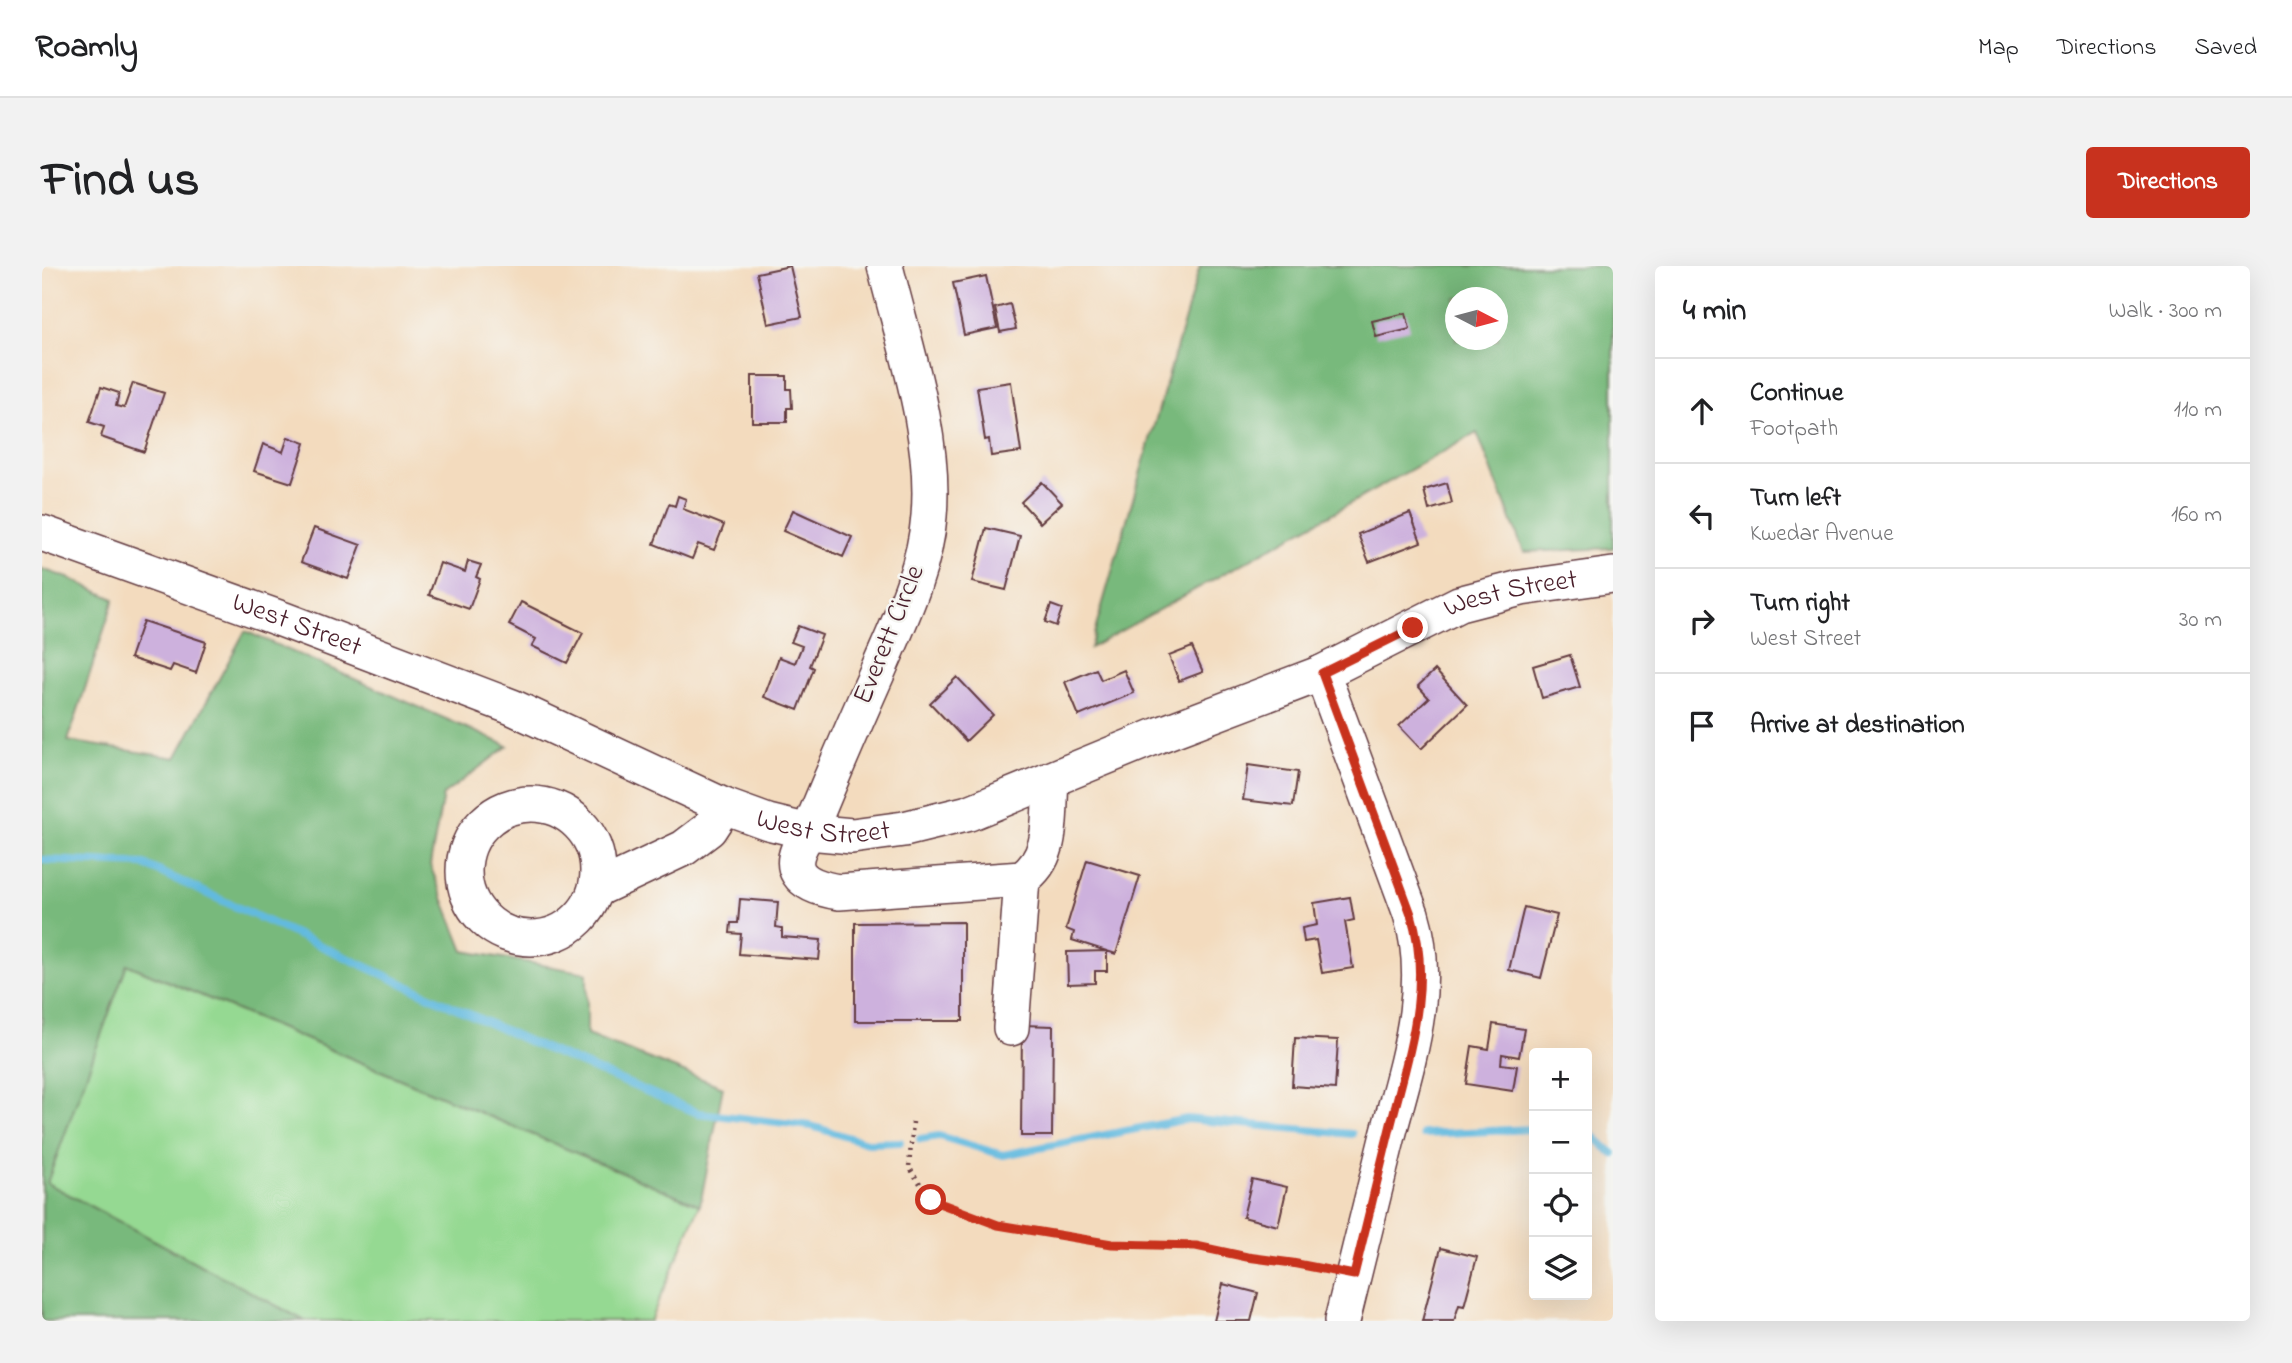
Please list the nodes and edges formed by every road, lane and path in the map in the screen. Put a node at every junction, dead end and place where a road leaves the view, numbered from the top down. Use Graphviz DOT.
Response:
graph roads {
  1 [pos="885,266"];
  2 [pos="42,533"];
  3 [pos="1613,575"];
  4 [pos="1322,673"];
  5 [pos="1051,780"];
  6 [pos="723,806"];
  7 [pos="809,832"];
  8 [pos="1022,880"];
  9 [pos="597,889"];
  10 [pos="1011,1028"];
  11 [pos="913,1122"];
  12 [pos="1354,1275"];
  13 [pos="1342,1321"];
  1 -- 7 [label="street, Everett Circle"];
  2 -- 6 [label="street, West Street"];
  3 -- 4 [label="street, West Street"];
  4 -- 5 [label="street, West Street"];
  4 -- 12 [label="street"];
  5 -- 7 [label="street, West Street"];
  5 -- 8 [label="street"];
  6 -- 7 [label="street, West Street"];
  6 -- 9 [label="street"];
  7 -- 8 [label="street, Everett Circle"];
  8 -- 10 [label="street"];
  11 -- 12 [label="path"];
  12 -- 13 [label="street"];
}
